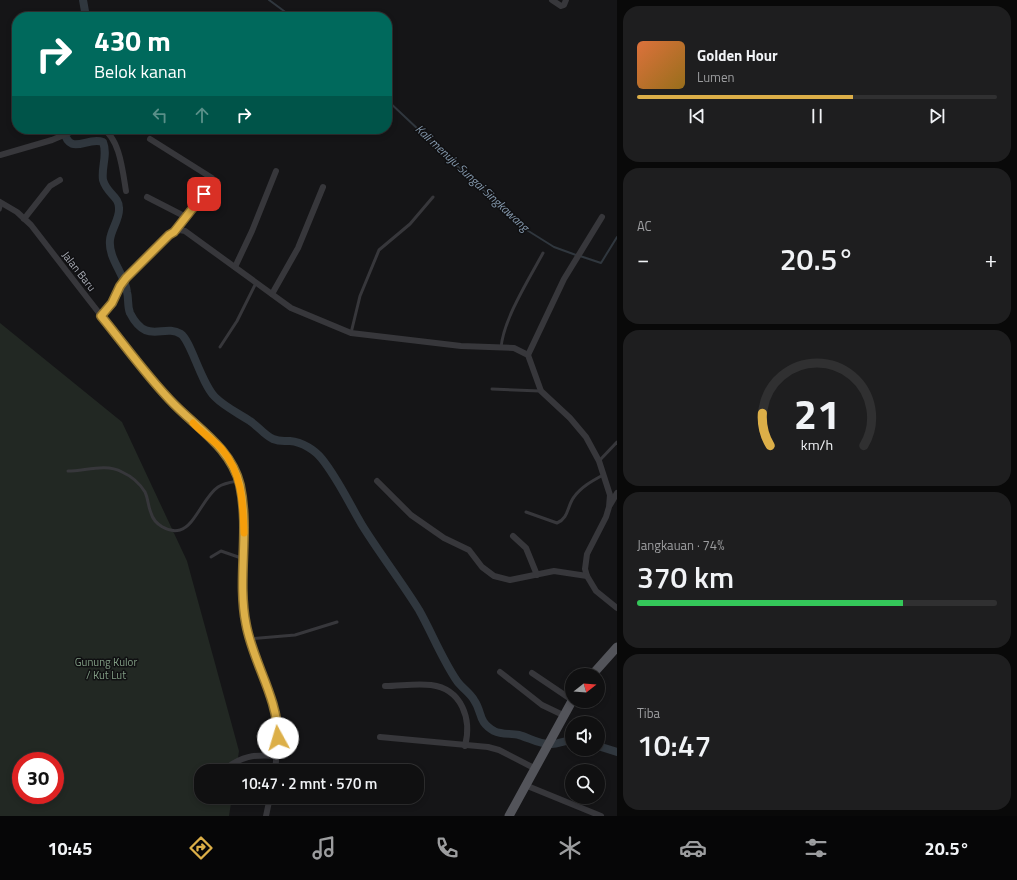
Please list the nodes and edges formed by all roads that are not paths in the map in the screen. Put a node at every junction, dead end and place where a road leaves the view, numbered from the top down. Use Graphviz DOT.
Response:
graph roads {
  1 [pos="552,0"];
  2 [pos="566,0"];
  3 [pos="65,134"];
  4 [pos="109,134"];
  5 [pos="150,139"];
  6 [pos="0,155"];
  7 [pos="276,171"];
  8 [pos="60,180"];
  9 [pos="323,187"];
  10 [pos="126,192"];
  11 [pos="147,197"];
  12 [pos="433,197"];
  13 [pos="1,203"];
  14 [pos="0,210"];
  15 [pos="186,217"];
  16 [pos="602,217"];
  17 [pos="24,219"];
  18 [pos="174,232"];
  19 [pos="543,253"];
  20 [pos="235,268"];
  21 [pos="256,282"];
  22 [pos="272,294"];
  23 [pos="101,316"];
  24 [pos="350,333"];
  25 [pos="220,348"];
  26 [pos="501,348"];
  27 [pos="528,355"];
  28 [pos="492,389"];
  29 [pos="541,391"];
  30 [pos="617,442"];
  31 [pos="599,461"];
  32 [pos="68,471"];
  33 [pos="602,475"];
  34 [pos="238,481"];
  35 [pos="378,481"];
  36 [pos="617,493"];
  37 [pos="609,507"];
  38 [pos="526,512"];
  39 [pos="513,536"];
  40 [pos="211,557"];
  41 [pos="244,559"];
  42 [pos="537,575"];
  43 [pos="587,576"];
  44 [pos="617,608"];
  45 [pos="336,622"];
  46 [pos="249,639"];
  47 [pos="617,647"];
  48 [pos="598,668"];
  49 [pos="500,672"];
  50 [pos="532,673"];
  51 [pos="385,686"];
  52 [pos="565,696"];
  53 [pos="568,708"];
  54 [pos="562,718"];
  55 [pos="380,737"];
  56 [pos="465,746"];
  57 [pos="277,756"];
  58 [pos="231,764"];
  59 [pos="276,764"];
  60 [pos="534,768"];
  61 [pos="525,785"];
  62 [pos="269,804"];
  63 [pos="266,816"];
  64 [pos="509,816"];
  65 [pos="601,816"];
  1 -- 2 [label="street"];
  3 -- 6 [label="street"];
  4 -- 10 [label="street"];
  5 -- 15 [label="street"];
  7 -- 20 [label="street"];
  8 -- 17 [label="street"];
  9 -- 22 [label="street"];
  11 -- 15 [label="street"];
  12 -- 24 [label="lane"];
  13 -- 14 [label="lane"];
  13 -- 17 [label="street, Jalan Baru"];
  15 -- 18 [label="street"];
  16 -- 27 [label="street"];
  17 -- 23 [label="street, Jalan Baru"];
  18 -- 20 [label="street"];
  18 -- 23 [label="street"];
  19 -- 26 [label="lane"];
  20 -- 21 [label="street"];
  21 -- 22 [label="street"];
  21 -- 25 [label="lane"];
  22 -- 24 [label="street"];
  23 -- 34 [label="street, Jalan Baru"];
  24 -- 26 [label="street"];
  26 -- 27 [label="street"];
  27 -- 29 [label="street"];
  28 -- 29 [label="lane"];
  29 -- 31 [label="street"];
  30 -- 31 [label="lane"];
  31 -- 33 [label="street"];
  32 -- 34 [label="lane"];
  33 -- 37 [label="street"];
  33 -- 38 [label="lane"];
  34 -- 41 [label="street, Jalan Baru"];
  35 -- 42 [label="street"];
  36 -- 37 [label="street"];
  37 -- 43 [label="street"];
  39 -- 42 [label="street"];
  40 -- 41 [label="lane"];
  41 -- 46 [label="street, Jalan Baru"];
  42 -- 43 [label="street"];
  43 -- 44 [label="street"];
  45 -- 46 [label="lane"];
  46 -- 57 [label="street, Jalan Baru"];
  47 -- 48 [label="main road"];
  49 -- 54 [label="street"];
  50 -- 52 [label="street"];
  51 -- 56 [label="street"];
  53 -- 54 [label="main road"];
  54 -- 60 [label="main road"];
  55 -- 56 [label="street"];
  56 -- 60 [label="street"];
  57 -- 58 [label="street"];
  57 -- 59 [label="street, Jalan Baru"];
  60 -- 61 [label="main road"];
  61 -- 64 [label="main road"];
  61 -- 65 [label="street"];
  62 -- 63 [label="street"];
}
